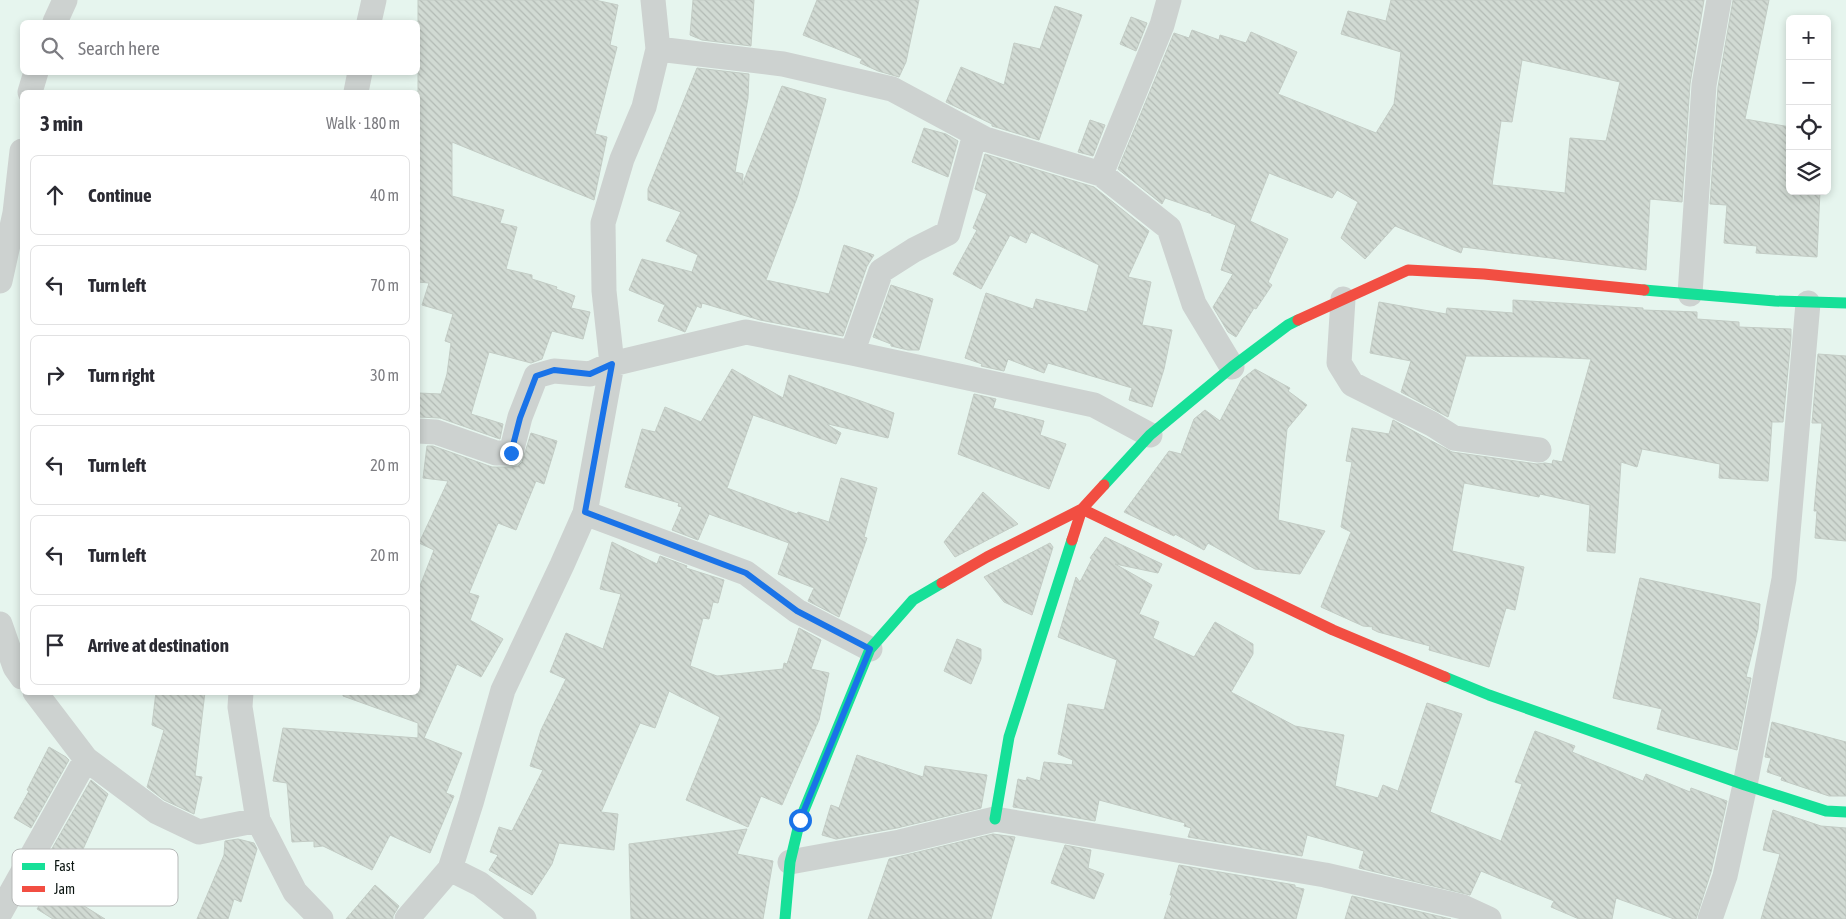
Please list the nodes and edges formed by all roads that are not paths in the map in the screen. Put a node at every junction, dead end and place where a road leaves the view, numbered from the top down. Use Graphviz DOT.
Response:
graph roads {
  1 [pos="64,0"];
  2 [pos="374,0"];
  3 [pos="653,0"];
  4 [pos="1169,0"];
  5 [pos="1719,0"];
  6 [pos="55,20"];
  7 [pos="369,20"];
  8 [pos="658,48"];
  9 [pos="35,75"];
  10 [pos="359,75"];
  11 [pos="31,90"];
  12 [pos="356,90"];
  13 [pos="985,139"];
  14 [pos="20,169"];
  15 [pos="1101,174"];
  16 [pos="0,281"];
  17 [pos="1690,294"];
  18 [pos="1344,299"];
  19 [pos="1846,303"];
  20 [pos="1808,304"];
  21 [pos="852,353"];
  22 [pos="612,364"];
  23 [pos="1232,367"];
  24 [pos="420,431"];
  25 [pos="1150,435"];
  26 [pos="1540,450"];
  27 [pos="1082,509"];
  28 [pos="585,512"];
  29 [pos="0,624"];
  30 [pos="870,649"];
  31 [pos="12,671"];
  32 [pos="37,695"];
  33 [pos="241,695"];
  34 [pos="86,759"];
  35 [pos="1745,785"];
  36 [pos="1846,812"];
  37 [pos="995,819"];
  38 [pos="258,820"];
  39 [pos="36,849"];
  40 [pos="790,862"];
  41 [pos="450,869"];
  42 [pos="12,892"];
  43 [pos="0,914"];
  44 [pos="321,919"];
  45 [pos="407,919"];
  46 [pos="524,919"];
  47 [pos="785,919"];
  48 [pos="1489,919"];
  49 [pos="1710,919"];
  1 -- 6 [label="street"];
  2 -- 7 [label="street"];
  3 -- 8 [label="street"];
  4 -- 15 [label="street"];
  5 -- 17 [label="street"];
  8 -- 13 [label="street"];
  8 -- 22 [label="street"];
  9 -- 11 [label="street"];
  10 -- 12 [label="street"];
  13 -- 15 [label="street"];
  13 -- 21 [label="street"];
  14 -- 16 [label="street"];
  15 -- 23 [label="street"];
  17 -- 18 [label="street"];
  17 -- 20 [label="street"];
  18 -- 23 [label="street"];
  18 -- 26 [label="street"];
  19 -- 20 [label="street"];
  20 -- 35 [label="street"];
  21 -- 22 [label="street"];
  21 -- 25 [label="street"];
  22 -- 24 [label="street"];
  22 -- 28 [label="street"];
  23 -- 25 [label="street"];
  25 -- 27 [label="street"];
  27 -- 30 [label="street"];
  27 -- 35 [label="street"];
  27 -- 37 [label="street"];
  28 -- 30 [label="street"];
  28 -- 41 [label="street"];
  29 -- 31 [label="street"];
  30 -- 40 [label="street"];
  32 -- 34 [label="street"];
  33 -- 38 [label="street"];
  34 -- 38 [label="street"];
  34 -- 39 [label="street"];
  35 -- 36 [label="street"];
  35 -- 49 [label="street"];
  37 -- 40 [label="street"];
  37 -- 48 [label="street"];
  38 -- 44 [label="street"];
  40 -- 47 [label="street"];
  41 -- 45 [label="street"];
  41 -- 46 [label="street"];
  42 -- 43 [label="street"];
}
